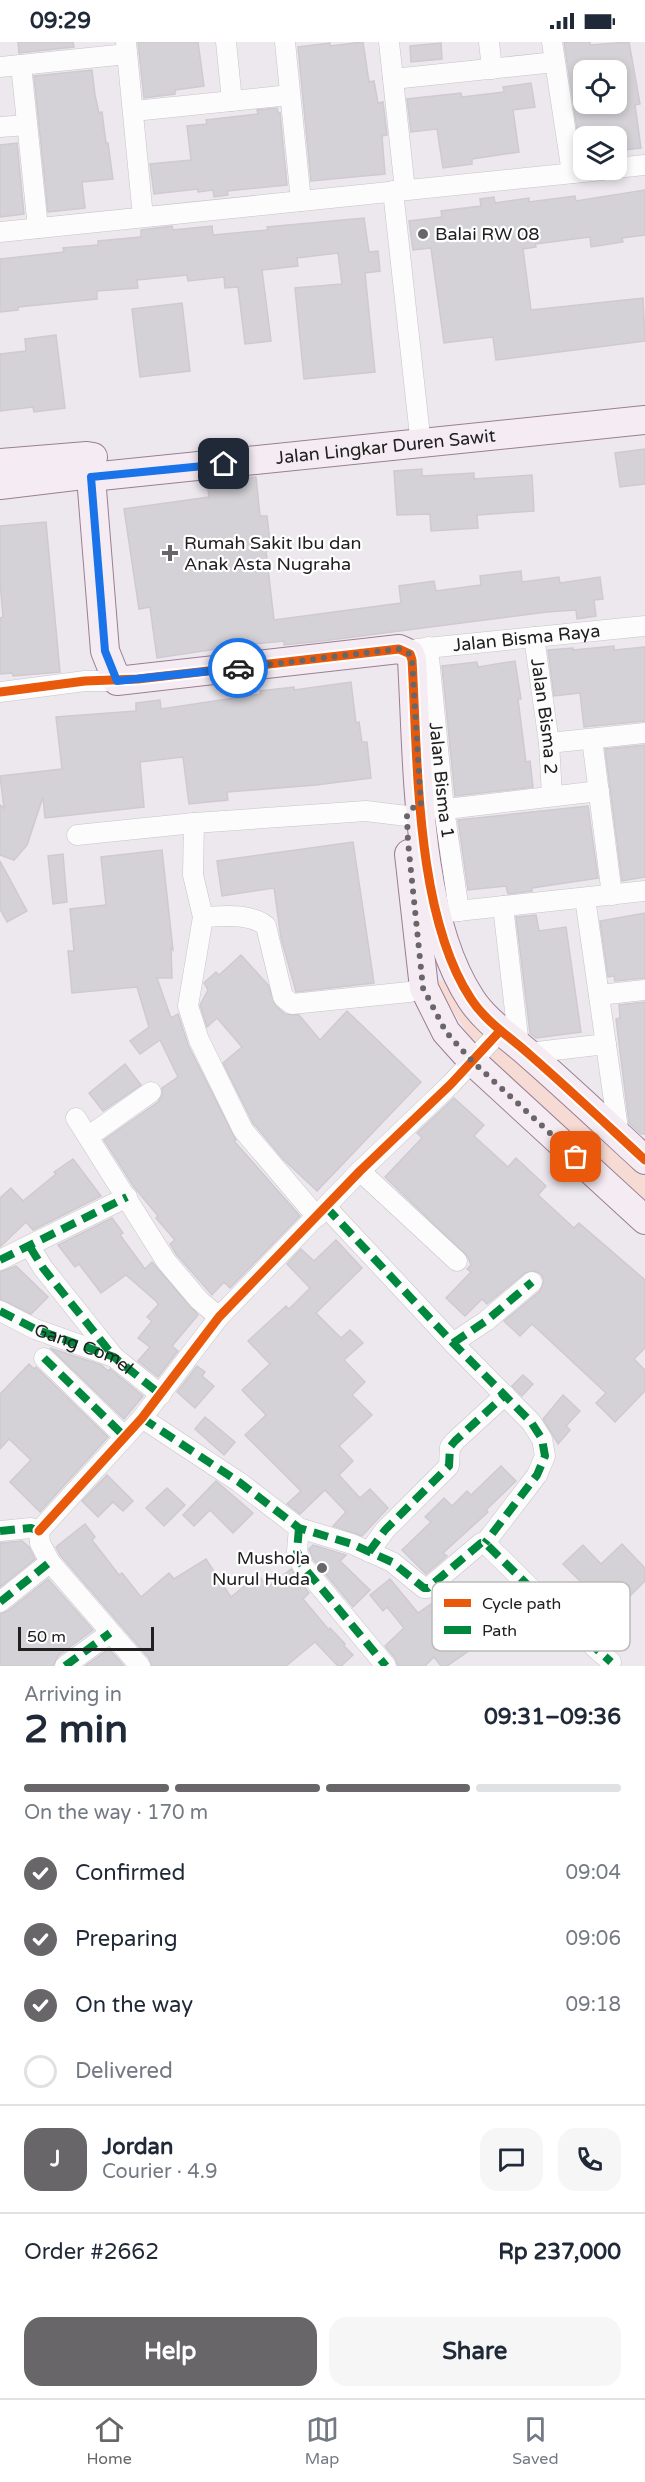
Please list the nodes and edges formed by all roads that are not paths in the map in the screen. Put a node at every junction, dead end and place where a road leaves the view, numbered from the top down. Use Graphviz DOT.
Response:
graph roads {
  1 [pos="230,42"];
  2 [pos="285,42"];
  3 [pos="389,42"];
  4 [pos="489,42"];
  5 [pos="552,42"];
  6 [pos="127,48"];
  7 [pos="555,62"];
  8 [pos="21,65"];
  9 [pos="0,67"];
  10 [pos="492,69"];
  11 [pos="393,79"];
  12 [pos="290,95"];
  13 [pos="232,101"];
  14 [pos="134,111"];
  15 [pos="27,125"];
  16 [pos="0,128"];
  17 [pos="645,165"];
  18 [pos="627,167"];
  19 [pos="572,173"];
  20 [pos="399,191"];
  21 [pos="301,201"];
  22 [pos="143,218"];
  23 [pos="38,228"];
  24 [pos="0,232"];
  25 [pos="645,420"];
  26 [pos="421,445"];
  27 [pos="0,463"];
  28 [pos="99,476"];
  29 [pos="0,485"];
  30 [pos="645,626"];
  31 [pos="534,637"];
  32 [pos="419,650"];
  33 [pos="128,680"];
  34 [pos="0,692"];
  35 [pos="645,733"];
  36 [pos="592,739"];
  37 [pos="549,743"];
  38 [pos="599,791"];
  39 [pos="552,795"];
  40 [pos="424,810"];
  41 [pos="194,823"];
  42 [pos="77,835"];
  43 [pos="645,891"];
  44 [pos="612,895"];
  45 [pos="585,898"];
  46 [pos="502,906"];
  47 [pos="447,912"];
  48 [pos="203,917"];
  49 [pos="423,988"];
  50 [pos="645,990"];
  51 [pos="599,995"];
  52 [pos="516,1043"];
  53 [pos="606,1044"];
  54 [pos="473,1062"];
  55 [pos="152,1092"];
  56 [pos="76,1118"];
  57 [pos="89,1136"];
  58 [pos="634,1145"];
  59 [pos="360,1171"];
  60 [pos="127,1197"];
  61 [pos="321,1212"];
  62 [pos="645,1220"];
  63 [pos="30,1247"];
  64 [pos="0,1260"];
  65 [pos="457,1261"];
  66 [pos="532,1282"];
  67 [pos="0,1311"];
  68 [pos="219,1317"];
  69 [pos="453,1343"];
  70 [pos="114,1357"];
  71 [pos="44,1358"];
  72 [pos="161,1395"];
  73 [pos="506,1395"];
  74 [pos="142,1418"];
  75 [pos="125,1437"];
  76 [pos="299,1528"];
  77 [pos="0,1531"];
  78 [pos="39,1531"];
  79 [pos="485,1543"];
  80 [pos="369,1552"];
  81 [pos="50,1562"];
  82 [pos="435,1582"];
  83 [pos="525,1582"];
  84 [pos="432,1585"];
  85 [pos="0,1602"];
  86 [pos="110,1633"];
  87 [pos="599,1651"];
  88 [pos="611,1662"];
  89 [pos="65,1666"];
  90 [pos="140,1666"];
  91 [pos="386,1666"];
  1 -- 13 [label="street"];
  2 -- 12 [label="street"];
  3 -- 11 [label="street"];
  4 -- 10 [label="street"];
  5 -- 7 [label="street"];
  6 -- 8 [label="street"];
  6 -- 14 [label="street"];
  7 -- 10 [label="street"];
  7 -- 19 [label="street"];
  8 -- 9 [label="street"];
  8 -- 15 [label="street"];
  10 -- 11 [label="street"];
  11 -- 20 [label="street"];
  12 -- 13 [label="street"];
  12 -- 21 [label="street"];
  13 -- 14 [label="street"];
  14 -- 22 [label="street"];
  15 -- 16 [label="street"];
  15 -- 23 [label="street"];
  17 -- 18 [label="street"];
  19 -- 20 [label="street"];
  20 -- 21 [label="street"];
  20 -- 26 [label="street"];
  21 -- 22 [label="street"];
  22 -- 23 [label="street"];
  23 -- 24 [label="street"];
  25 -- 26 [label="street, Jalan Lingkar Duren Sawit"];
  26 -- 28 [label="street, Jalan Lingkar Duren Sawit"];
  27 -- 28 [label="street"];
  28 -- 29 [label="street, Jalan Lingkar Duren Sawit"];
  28 -- 33 [label="street"];
  30 -- 31 [label="street, Jalan Bisma Raya"];
  31 -- 32 [label="street, Jalan Bisma Raya"];
  31 -- 37 [label="street, Jalan Bisma 2"];
  32 -- 33 [label="street"];
  32 -- 40 [label="street"];
  33 -- 34 [label="street"];
  35 -- 36 [label="street"];
  36 -- 37 [label="street"];
  36 -- 38 [label="street"];
  37 -- 39 [label="street, Jalan Bisma 2"];
  38 -- 39 [label="street"];
  38 -- 44 [label="street"];
  39 -- 40 [label="street"];
  40 -- 41 [label="street"];
  40 -- 47 [label="street"];
  40 -- 49 [label="street"];
  41 -- 42 [label="street"];
  41 -- 48 [label="street"];
  43 -- 44 [label="street"];
  44 -- 45 [label="street"];
  45 -- 46 [label="street"];
  45 -- 51 [label="street"];
  46 -- 47 [label="street"];
  46 -- 52 [label="street"];
  47 -- 52 [label="street"];
  48 -- 49 [label="street"];
  48 -- 61 [label="street"];
  49 -- 54 [label="street"];
  50 -- 51 [label="street"];
  51 -- 53 [label="street"];
  52 -- 53 [label="street"];
  52 -- 54 [label="street"];
  52 -- 58 [label="street"];
  53 -- 58 [label="street"];
  54 -- 59 [label="street"];
  54 -- 62 [label="street"];
  55 -- 57 [label="street"];
  56 -- 57 [label="street"];
  57 -- 60 [label="street"];
  59 -- 61 [label="street"];
  59 -- 65 [label="street"];
  60 -- 63 [label="street"];
  60 -- 68 [label="street"];
  61 -- 68 [label="street"];
  61 -- 69 [label="street"];
  63 -- 64 [label="street"];
  63 -- 70 [label="street"];
  66 -- 69 [label="street"];
  67 -- 70 [label="street, Gang Comel"];
  68 -- 72 [label="street"];
  69 -- 73 [label="street"];
  70 -- 72 [label="street, Gang Comel"];
  71 -- 75 [label="street"];
  72 -- 74 [label="street"];
  73 -- 79 [label="street"];
  73 -- 80 [label="street"];
  74 -- 75 [label="street"];
  74 -- 76 [label="street"];
  75 -- 78 [label="street"];
  76 -- 80 [label="street"];
  76 -- 91 [label="street"];
  77 -- 78 [label="street"];
  78 -- 81 [label="street"];
  79 -- 82 [label="street"];
  79 -- 83 [label="street"];
  80 -- 84 [label="street"];
  81 -- 85 [label="street"];
  81 -- 86 [label="street"];
  86 -- 89 [label="street"];
  86 -- 90 [label="street"];
  87 -- 88 [label="street"];
}
